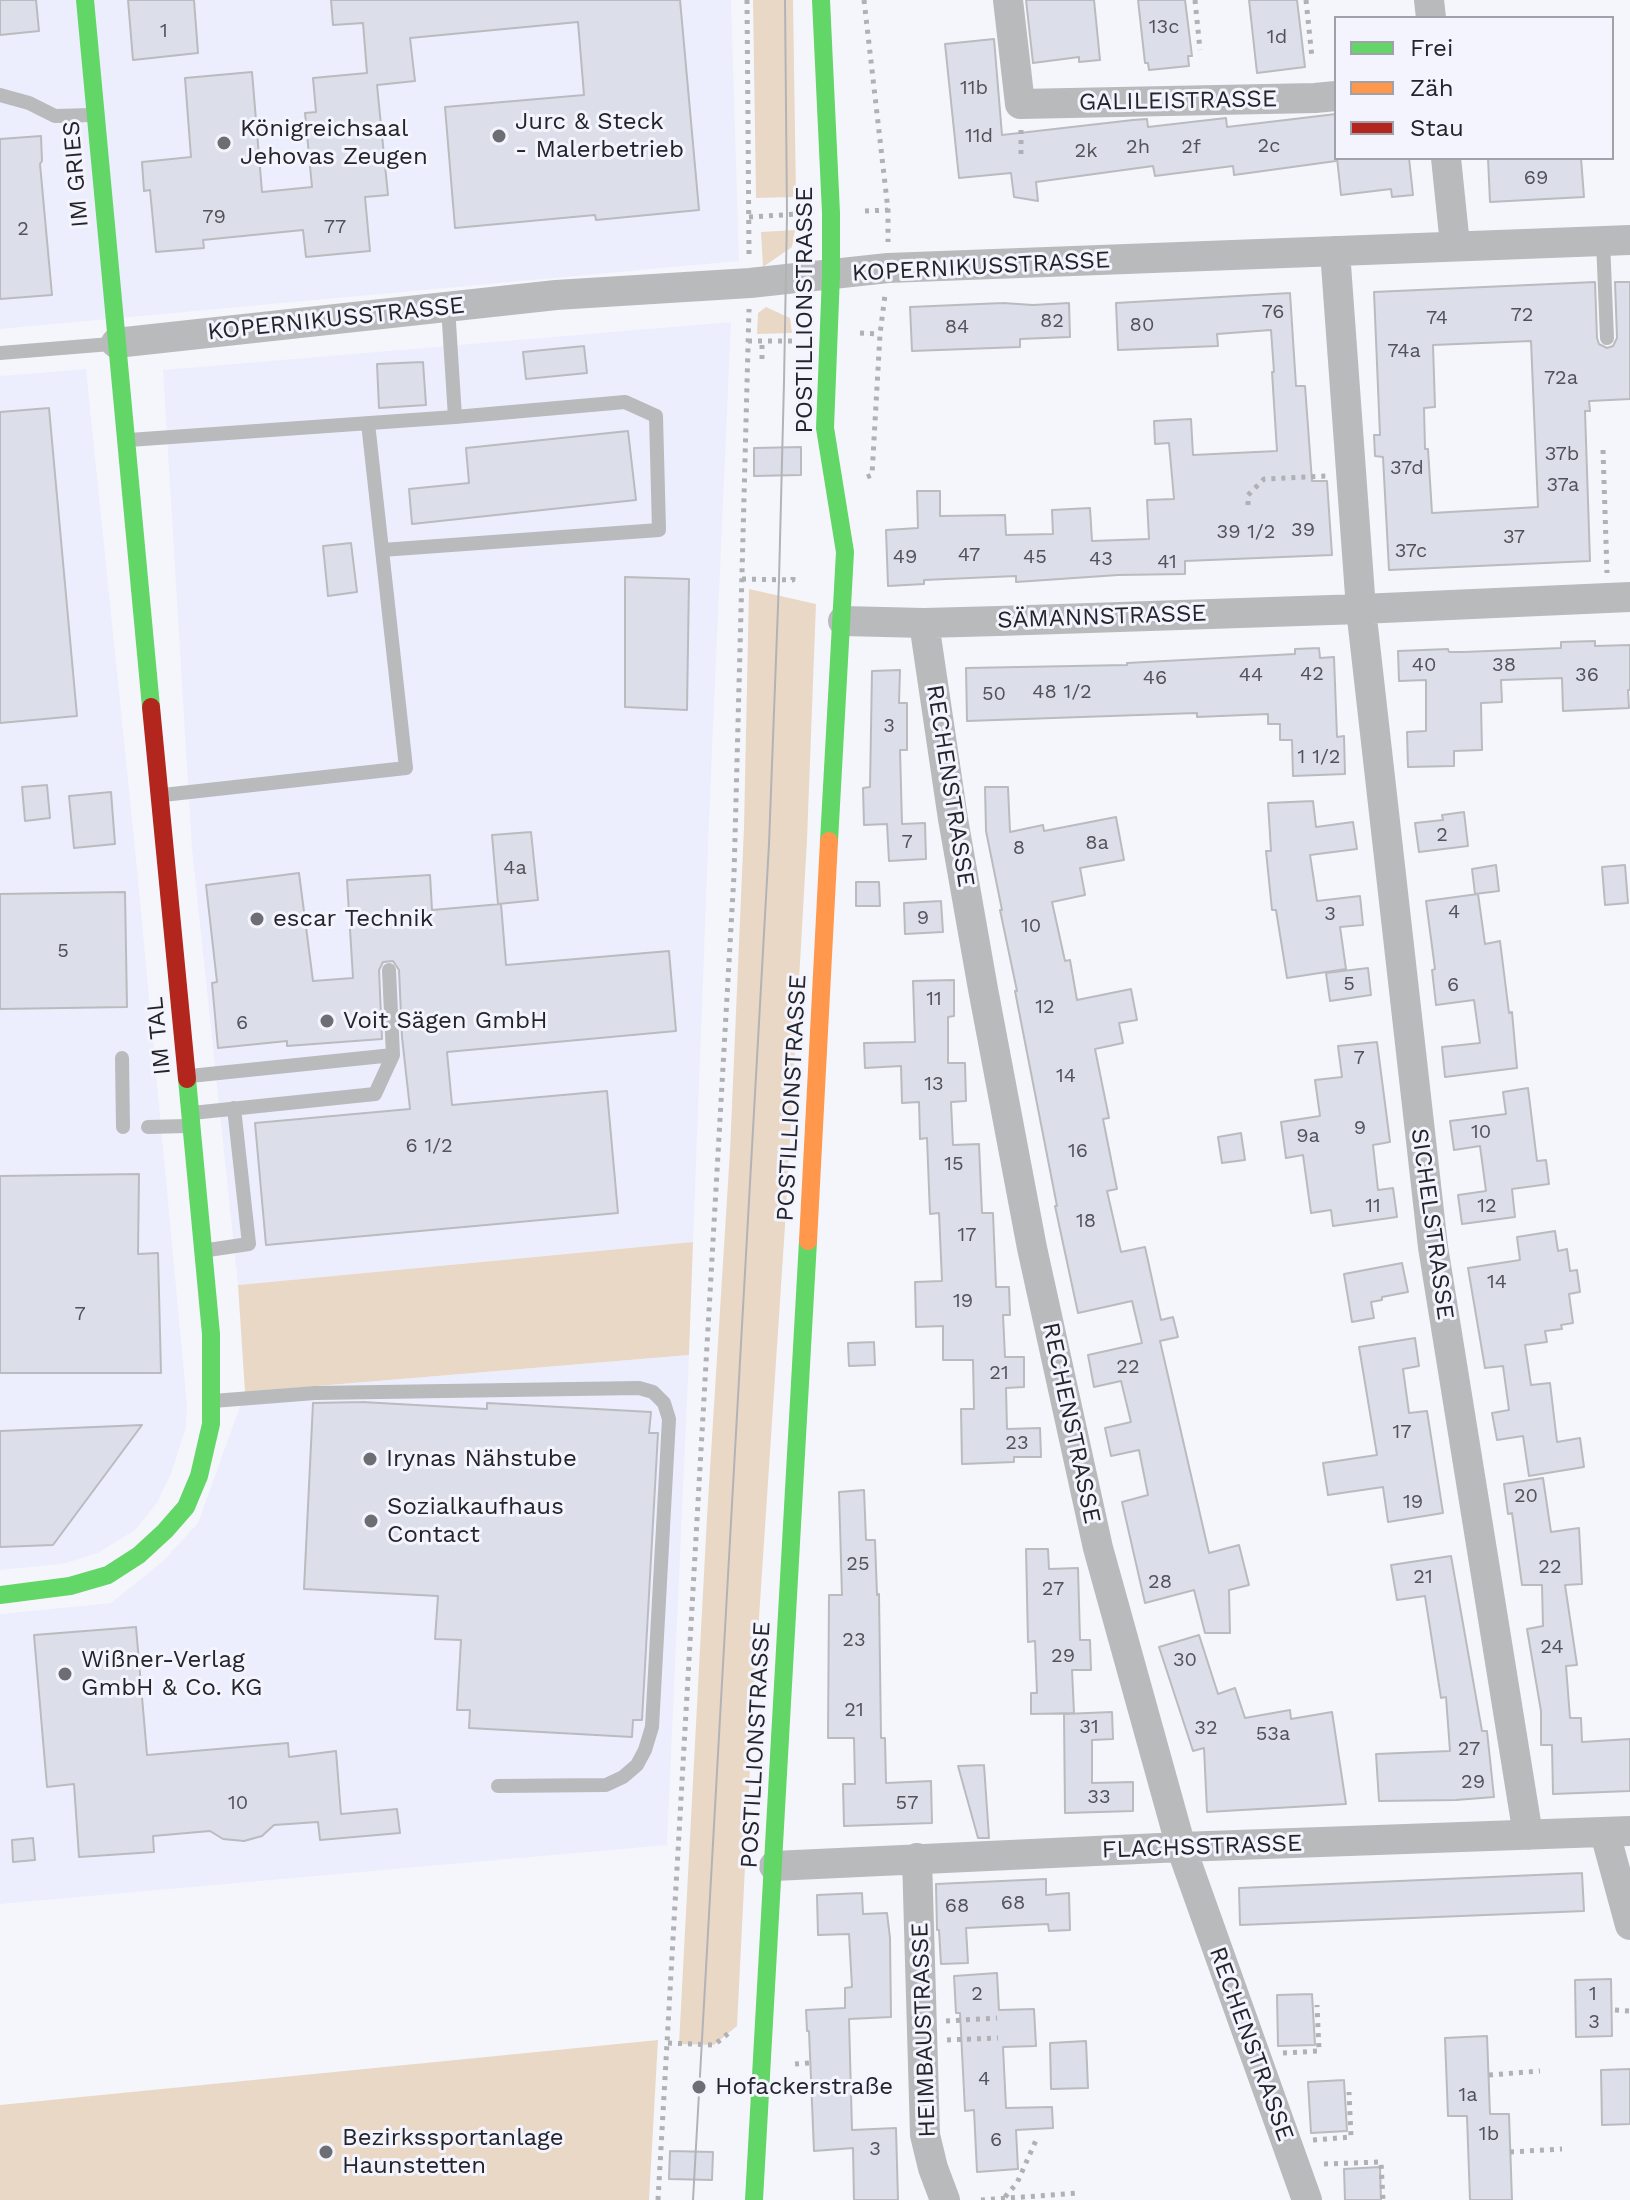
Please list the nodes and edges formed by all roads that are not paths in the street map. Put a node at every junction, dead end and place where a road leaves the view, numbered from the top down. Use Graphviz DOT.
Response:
graph roads {
  1 [pos="85,0"];
  2 [pos="821,0"];
  3 [pos="1008,0"];
  4 [pos="0,95"];
  5 [pos="1334,96"];
  6 [pos="95,115"];
  7 [pos="1446,160"];
  8 [pos="1616,241"];
  9 [pos="1455,245"];
  10 [pos="1335,251"];
  11 [pos="831,275"];
  12 [pos="448,307"];
  13 [pos="1607,338"];
  14 [pos="116,343"];
  15 [pos="0,353"];
  16 [pos="455,417"];
  17 [pos="368,423"];
  18 [pos="125,440"];
  19 [pos="382,550"];
  20 [pos="1619,598"];
  21 [pos="1361,609"];
  22 [pos="843,621"];
  23 [pos="924,623"];
  24 [pos="160,795"];
  25 [pos="389,970"];
  26 [pos="393,1055"];
  27 [pos="122,1058"];
  28 [pos="187,1077"];
  29 [pos="234,1108"];
  30 [pos="191,1120"];
  31 [pos="123,1127"];
  32 [pos="148,1127"];
  33 [pos="203,1250"];
  34 [pos="212,1401"];
  35 [pos="0,1595"];
  36 [pos="498,1786"];
  37 [pos="1617,1832"];
  38 [pos="1528,1835"];
  39 [pos="1181,1847"];
  40 [pos="917,1858"];
  41 [pos="774,1866"];
  42 [pos="1630,1925"];
  43 [pos="754,2200"];
  44 [pos="945,2200"];
  45 [pos="1307,2200"];
  1 -- 6 [label="street, IM GRIES"];
  2 -- 11 [label="street, POSTILLIONSTRASSE"];
  3 -- 5 [label="street, GALILEISTRASSE"];
  4 -- 6 [label="lane"];
  6 -- 14 [label="street, IM GRIES"];
  7 -- 9 [label="street"];
  8 -- 9 [label="street, KOPERNIKUSSTRASSE"];
  8 -- 13 [label="lane"];
  9 -- 10 [label="street, KOPERNIKUSSTRASSE"];
  10 -- 11 [label="street, KOPERNIKUSSTRASSE"];
  10 -- 21 [label="street"];
  11 -- 12 [label="street, KOPERNIKUSSTRASSE"];
  11 -- 22 [label="street, POSTILLIONSTRASSE"];
  12 -- 14 [label="street, KOPERNIKUSSTRASSE"];
  12 -- 16 [label="lane"];
  14 -- 15 [label="lane, KOPERNIKUSSTRASSE"];
  14 -- 18 [label="street, IM TAL"];
  16 -- 17 [label="lane"];
  16 -- 19 [label="lane"];
  17 -- 18 [label="lane"];
  17 -- 19 [label="lane"];
  18 -- 24 [label="street, IM TAL"];
  19 -- 24 [label="lane"];
  20 -- 21 [label="street, SÄMANNSTRASSE"];
  21 -- 23 [label="street, SÄMANNSTRASSE"];
  21 -- 38 [label="street, SICHELSTRASSE"];
  22 -- 23 [label="street, SÄMANNSTRASSE"];
  22 -- 41 [label="street, POSTILLIONSTRASSE"];
  23 -- 39 [label="street, RECHENSTRASSE"];
  24 -- 28 [label="street, IM TAL"];
  25 -- 26 [label="lane"];
  26 -- 28 [label="lane"];
  26 -- 29 [label="lane"];
  27 -- 31 [label="lane"];
  28 -- 30 [label="street, IM TAL"];
  29 -- 30 [label="lane"];
  29 -- 33 [label="lane"];
  30 -- 32 [label="lane"];
  30 -- 33 [label="street, IM TAL"];
  33 -- 34 [label="street, IM TAL"];
  34 -- 35 [label="street, IM TAL"];
  34 -- 36 [label="lane"];
  37 -- 38 [label="street, FLACHSSTRASSE"];
  37 -- 42 [label="street"];
  38 -- 39 [label="street, FLACHSSTRASSE"];
  39 -- 40 [label="street, FLACHSSTRASSE"];
  39 -- 45 [label="street, RECHENSTRASSE"];
  40 -- 41 [label="street, FLACHSSTRASSE"];
  40 -- 44 [label="street, HEIMBAUSTRASSE"];
  41 -- 43 [label="street, POSTILLIONSTRASSE"];
}
